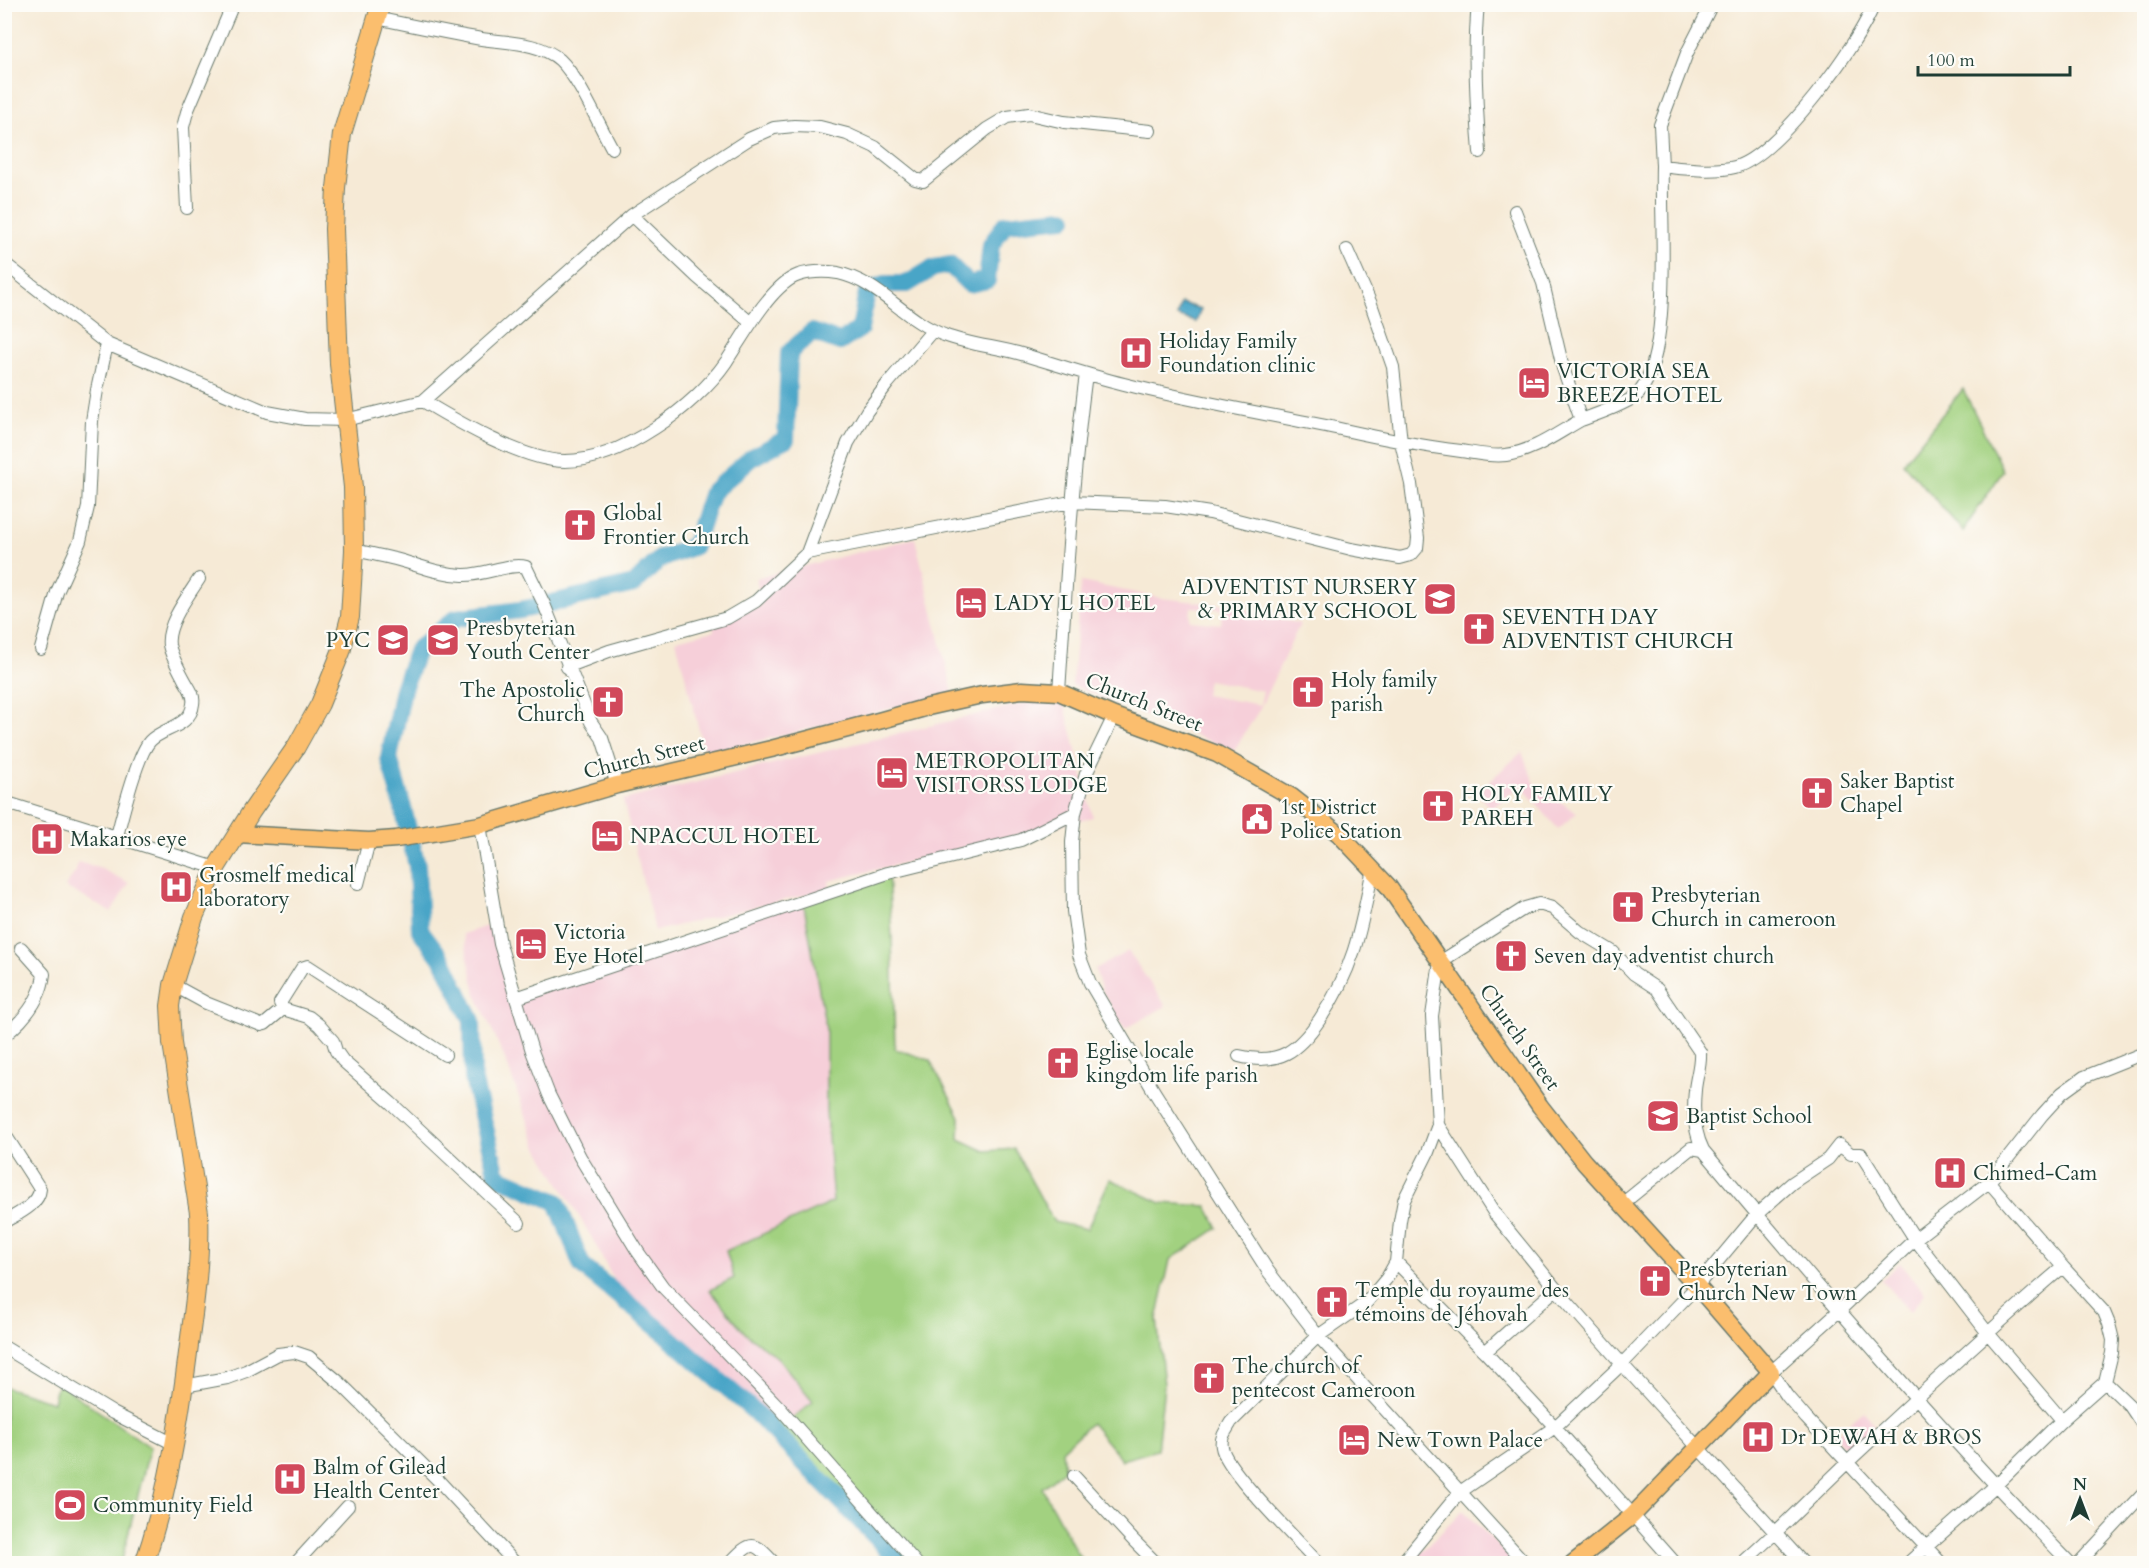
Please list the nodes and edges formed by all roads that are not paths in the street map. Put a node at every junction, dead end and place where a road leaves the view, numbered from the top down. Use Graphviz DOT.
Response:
graph roads {
  1 [pos="232,4"];
  2 [pos="1478,4"];
  3 [pos="1712,4"];
  4 [pos="1874,4"];
  5 [pos="378,11"];
  6 [pos="1150,132"];
  7 [pos="612,148"];
  8 [pos="1480,152"];
  9 [pos="1662,166"];
  10 [pos="187,208"];
  11 [pos="1515,211"];
  12 [pos="632,214"];
  13 [pos="1347,250"];
  14 [pos="4,263"];
  15 [pos="751,322"];
  16 [pos="933,330"];
  17 [pos="108,344"];
  18 [pos="1086,374"];
  19 [pos="423,401"];
  20 [pos="345,420"];
  21 [pos="1581,420"];
  22 [pos="1401,442"];
  23 [pos="1071,502"];
  24 [pos="354,550"];
  25 [pos="807,553"];
  26 [pos="199,579"];
  27 [pos="41,650"];
  28 [pos="567,667"];
  29 [pos="1059,692"];
  30 [pos="1114,716"];
  31 [pos="617,785"];
  32 [pos="4,802"];
  33 [pos="1075,813"];
  34 [pos="480,825"];
  35 [pos="237,834"];
  36 [pos="117,836"];
  37 [pos="369,841"];
  38 [pos="216,868"];
  39 [pos="1373,868"];
  40 [pos="358,884"];
  41 [pos="21,948"];
  42 [pos="1440,962"];
  43 [pos="173,985"];
  44 [pos="516,998"];
  45 [pos="283,1009"];
  46 [pos="4,1036"];
  47 [pos="2145,1053"];
  48 [pos="446,1055"];
  49 [pos="1239,1056"];
  50 [pos="1438,1125"];
  51 [pos="4,1133"];
  52 [pos="1703,1150"];
  53 [pos="1989,1182"];
  54 [pos="1622,1204"];
  55 [pos="1757,1214"];
  56 [pos="4,1222"];
  57 [pos="519,1223"];
  58 [pos="1915,1239"];
  59 [pos="1396,1262"];
  60 [pos="2063,1267"];
  61 [pos="1697,1286"];
  62 [pos="1556,1289"];
  63 [pos="1840,1310"];
  64 [pos="1987,1332"];
  65 [pos="1318,1336"];
  66 [pos="4,1347"];
  67 [pos="1485,1352"];
  68 [pos="1622,1364"];
  69 [pos="1771,1372"];
  70 [pos="2105,1382"];
  71 [pos="184,1386"];
  72 [pos="1916,1400"];
  73 [pos="2062,1420"];
  74 [pos="2145,1426"];
  75 [pos="1555,1427"];
  76 [pos="174,1444"];
  77 [pos="1698,1448"];
  78 [pos="1848,1462"];
  79 [pos="1074,1476"];
  80 [pos="1995,1486"];
  81 [pos="1460,1492"];
  82 [pos="2145,1493"];
  83 [pos="348,1506"];
  84 [pos="1632,1516"];
  85 [pos="1777,1533"];
  86 [pos="1926,1546"];
  87 [pos="147,1559"];
  88 [pos="295,1563"];
  89 [pos="516,1563"];
  90 [pos="729,1563"];
  91 [pos="775,1563"];
  92 [pos="917,1563"];
  93 [pos="1157,1563"];
  94 [pos="1319,1563"];
  95 [pos="1401,1563"];
  96 [pos="1526,1563"];
  97 [pos="1572,1563"];
  98 [pos="1676,1563"];
  99 [pos="1741,1563"];
  100 [pos="1804,1563"];
  101 [pos="1907,1563"];
  102 [pos="1942,1563"];
  103 [pos="2071,1563"];
  104 [pos="2078,1563"];
  1 -- 10 [label="street"];
  2 -- 8 [label="street"];
  3 -- 9 [label="street"];
  4 -- 9 [label="street"];
  5 -- 7 [label="street"];
  5 -- 20 [label="highway"];
  6 -- 12 [label="street"];
  9 -- 21 [label="street"];
  11 -- 21 [label="street"];
  12 -- 15 [label="street"];
  12 -- 19 [label="street"];
  13 -- 22 [label="street"];
  14 -- 17 [label="street"];
  15 -- 16 [label="street"];
  15 -- 19 [label="street"];
  16 -- 18 [label="street"];
  16 -- 25 [label="street"];
  17 -- 20 [label="street"];
  17 -- 27 [label="street"];
  18 -- 22 [label="street"];
  18 -- 23 [label="street"];
  19 -- 20 [label="street"];
  20 -- 24 [label="highway"];
  21 -- 22 [label="street"];
  22 -- 23 [label="street"];
  23 -- 25 [label="street"];
  23 -- 29 [label="street"];
  24 -- 28 [label="street"];
  24 -- 35 [label="highway"];
  25 -- 28 [label="street"];
  26 -- 36 [label="street"];
  28 -- 31 [label="street"];
  29 -- 30 [label="main road, Church Street"];
  29 -- 31 [label="main road, Church Street"];
  30 -- 33 [label="street"];
  30 -- 39 [label="main road, Church Street"];
  31 -- 34 [label="main road, Church Street"];
  32 -- 36 [label="street"];
  33 -- 44 [label="street"];
  33 -- 65 [label="street"];
  34 -- 37 [label="main road, Church Street"];
  34 -- 44 [label="street"];
  35 -- 37 [label="main road, Church Street"];
  35 -- 38 [label="highway"];
  36 -- 38 [label="street"];
  37 -- 40 [label="street"];
  38 -- 43 [label="highway"];
  39 -- 42 [label="main road, Church Street"];
  39 -- 49 [label="street"];
  41 -- 46 [label="street"];
  42 -- 50 [label="street"];
  42 -- 52 [label="street"];
  42 -- 54 [label="main road, Church Street"];
  43 -- 45 [label="street"];
  43 -- 71 [label="highway"];
  44 -- 92 [label="street"];
  45 -- 48 [label="street"];
  45 -- 57 [label="street"];
  47 -- 53 [label="street"];
  50 -- 59 [label="street"];
  50 -- 62 [label="street"];
  51 -- 56 [label="street"];
  52 -- 54 [label="street"];
  52 -- 55 [label="street"];
  53 -- 58 [label="street"];
  53 -- 60 [label="street"];
  54 -- 61 [label="main road, Church Street"];
  55 -- 58 [label="street"];
  55 -- 61 [label="street"];
  55 -- 63 [label="street"];
  58 -- 63 [label="street"];
  58 -- 64 [label="street"];
  59 -- 65 [label="street"];
  59 -- 67 [label="street"];
  60 -- 64 [label="street"];
  60 -- 70 [label="street"];
  61 -- 68 [label="street"];
  61 -- 69 [label="main road, Church Street"];
  62 -- 67 [label="street"];
  62 -- 68 [label="street"];
  63 -- 69 [label="street"];
  63 -- 72 [label="street"];
  64 -- 72 [label="street"];
  64 -- 73 [label="street"];
  65 -- 81 [label="street"];
  65 -- 94 [label="street"];
  66 -- 76 [label="street"];
  67 -- 75 [label="street"];
  68 -- 75 [label="street"];
  68 -- 77 [label="street"];
  69 -- 77 [label="main road"];
  69 -- 78 [label="street"];
  70 -- 73 [label="street"];
  70 -- 74 [label="street"];
  71 -- 76 [label="highway"];
  71 -- 89 [label="street"];
  72 -- 78 [label="street"];
  72 -- 80 [label="street"];
  73 -- 80 [label="street"];
  75 -- 81 [label="street"];
  75 -- 84 [label="street"];
  76 -- 87 [label="highway"];
  77 -- 84 [label="main road"];
  77 -- 85 [label="street"];
  78 -- 85 [label="street"];
  78 -- 86 [label="street"];
  79 -- 93 [label="street"];
  80 -- 86 [label="street"];
  80 -- 103 [label="street"];
  81 -- 95 [label="street"];
  81 -- 96 [label="street"];
  82 -- 104 [label="street"];
  83 -- 88 [label="street"];
  84 -- 97 [label="main road"];
  84 -- 98 [label="street"];
  85 -- 99 [label="street"];
  85 -- 100 [label="street"];
  86 -- 101 [label="street"];
  86 -- 102 [label="street"];
  90 -- 91 [label="street"];
}
